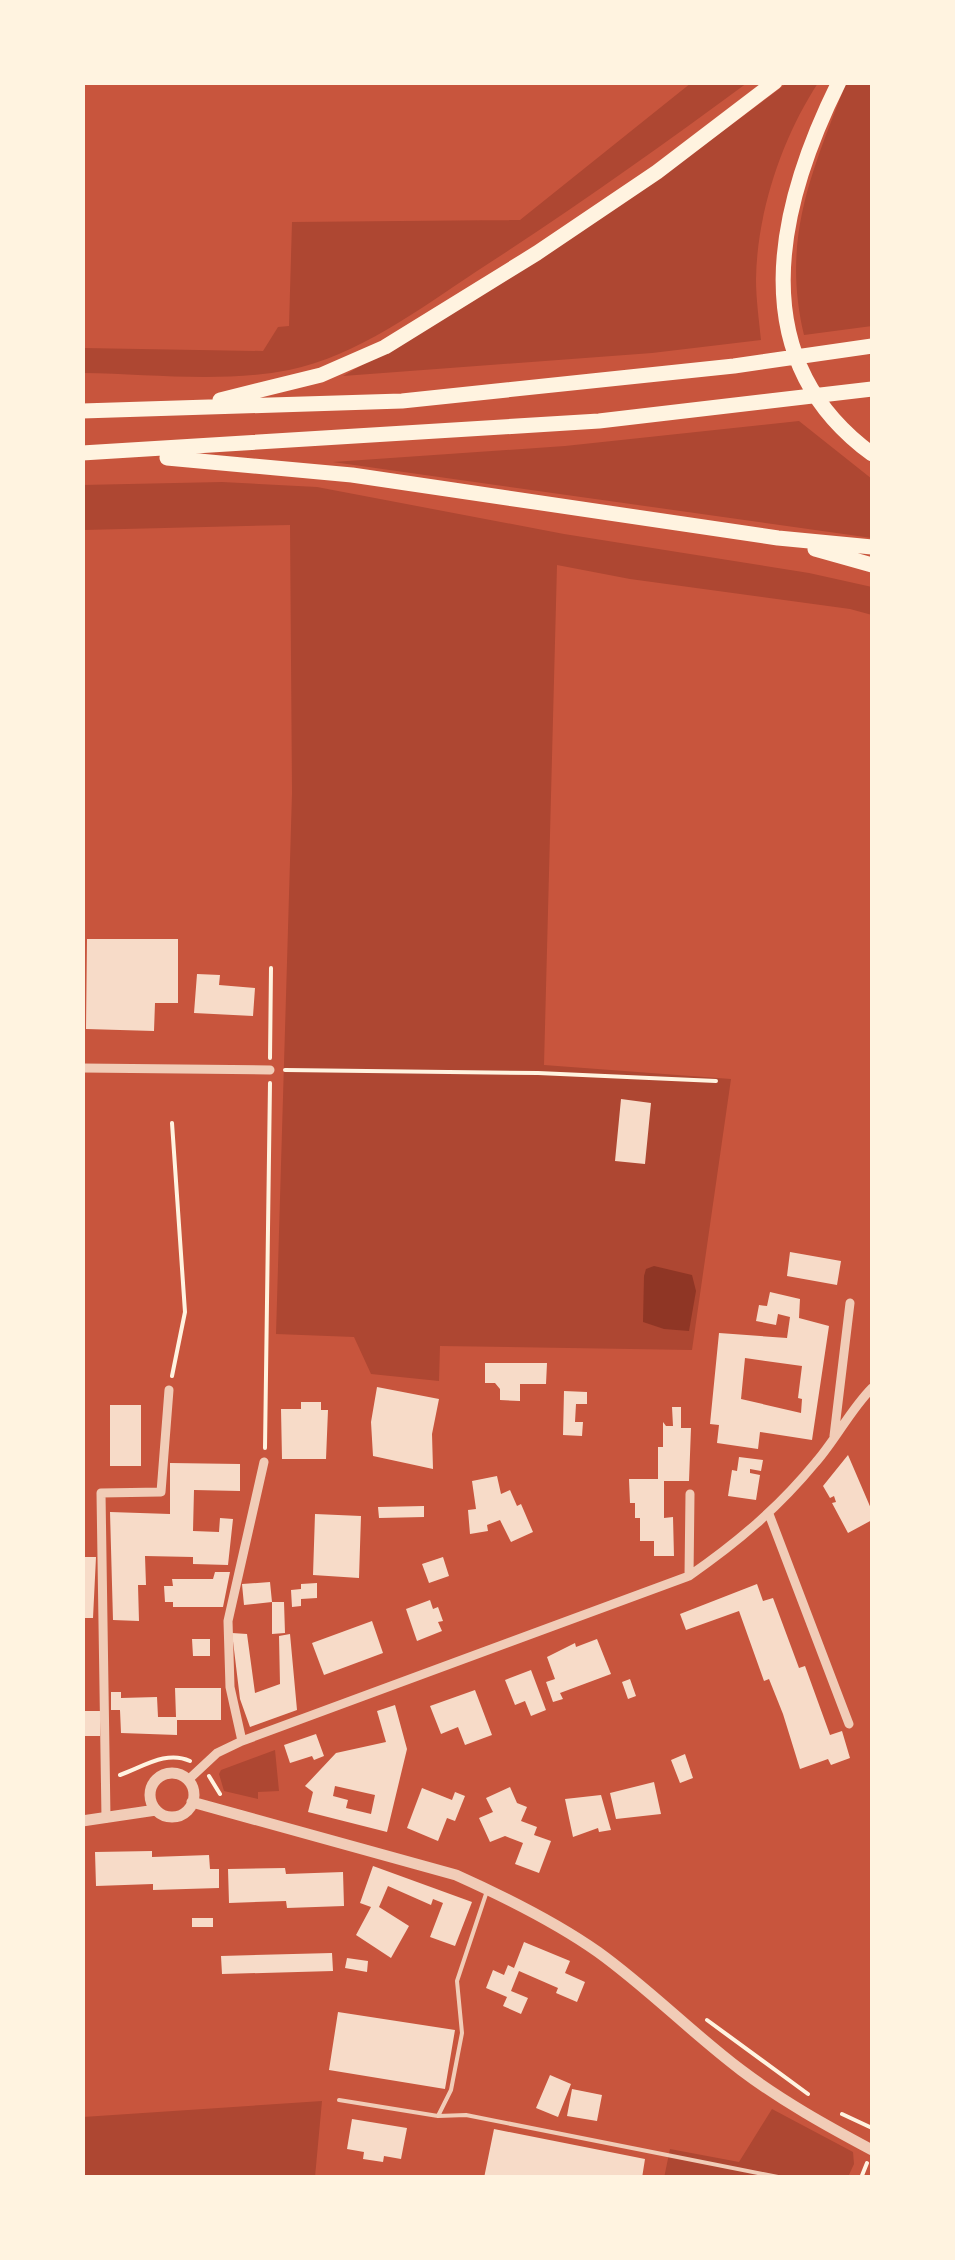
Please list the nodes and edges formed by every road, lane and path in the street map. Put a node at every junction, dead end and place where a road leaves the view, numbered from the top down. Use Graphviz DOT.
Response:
graph roads {
  1 [pos="775,82"];
  2 [pos="840,82"];
  3 [pos="872,346"];
  4 [pos="872,389"];
  5 [pos="186,408"];
  6 [pos="82,411"];
  7 [pos="867,450"];
  8 [pos="82,453"];
  9 [pos="118,453"];
  10 [pos="778,538"];
  11 [pos="872,547"];
  12 [pos="872,565"];
  13 [pos="272,968"];
  14 [pos="82,1068"];
  15 [pos="270,1070"];
  16 [pos="716,1082"];
  17 [pos="172,1122"];
  18 [pos="850,1303"];
  19 [pos="872,1388"];
  20 [pos="169,1390"];
  21 [pos="834,1438"];
  22 [pos="264,1462"];
  23 [pos="690,1494"];
  24 [pos="769,1514"];
  25 [pos="689,1576"];
  26 [pos="850,1724"];
  27 [pos="242,1741"];
  28 [pos="188,1780"];
  29 [pos="192,1802"];
  30 [pos="156,1810"];
  31 [pos="106,1818"];
  32 [pos="82,1822"];
  33 [pos="488,1889"];
  34 [pos="338,2100"];
  35 [pos="438,2116"];
  36 [pos="872,2150"];
  37 [pos="783,2178"];
  1 -- 5 [label="highway"];
  2 -- 7 [label="highway"];
  3 -- 5 [label="highway"];
  4 -- 9 [label="highway"];
  5 -- 6 [label="highway"];
  8 -- 9 [label="highway"];
  9 -- 10 [label="highway"];
  10 -- 11 [label="highway"];
  10 -- 12 [label="highway"];
  13 -- 15 [label="path"];
  14 -- 15 [label="street"];
  15 -- 16 [label="path"];
  15 -- 22 [label="path"];
  17 -- 20 [label="path"];
  18 -- 21 [label="street"];
  19 -- 21 [label="street"];
  20 -- 31 [label="street"];
  21 -- 24 [label="street"];
  22 -- 27 [label="street"];
  23 -- 25 [label="street"];
  24 -- 25 [label="street"];
  24 -- 26 [label="street"];
  25 -- 27 [label="street"];
  27 -- 28 [label="street"];
  28 -- 29 [label="street"];
  28 -- 30 [label="street"];
  29 -- 30 [label="street"];
  29 -- 33 [label="street"];
  30 -- 31 [label="street"];
  31 -- 32 [label="street"];
  33 -- 35 [label="lane"];
  33 -- 36 [label="street"];
  34 -- 35 [label="lane"];
  35 -- 37 [label="lane"];
}
